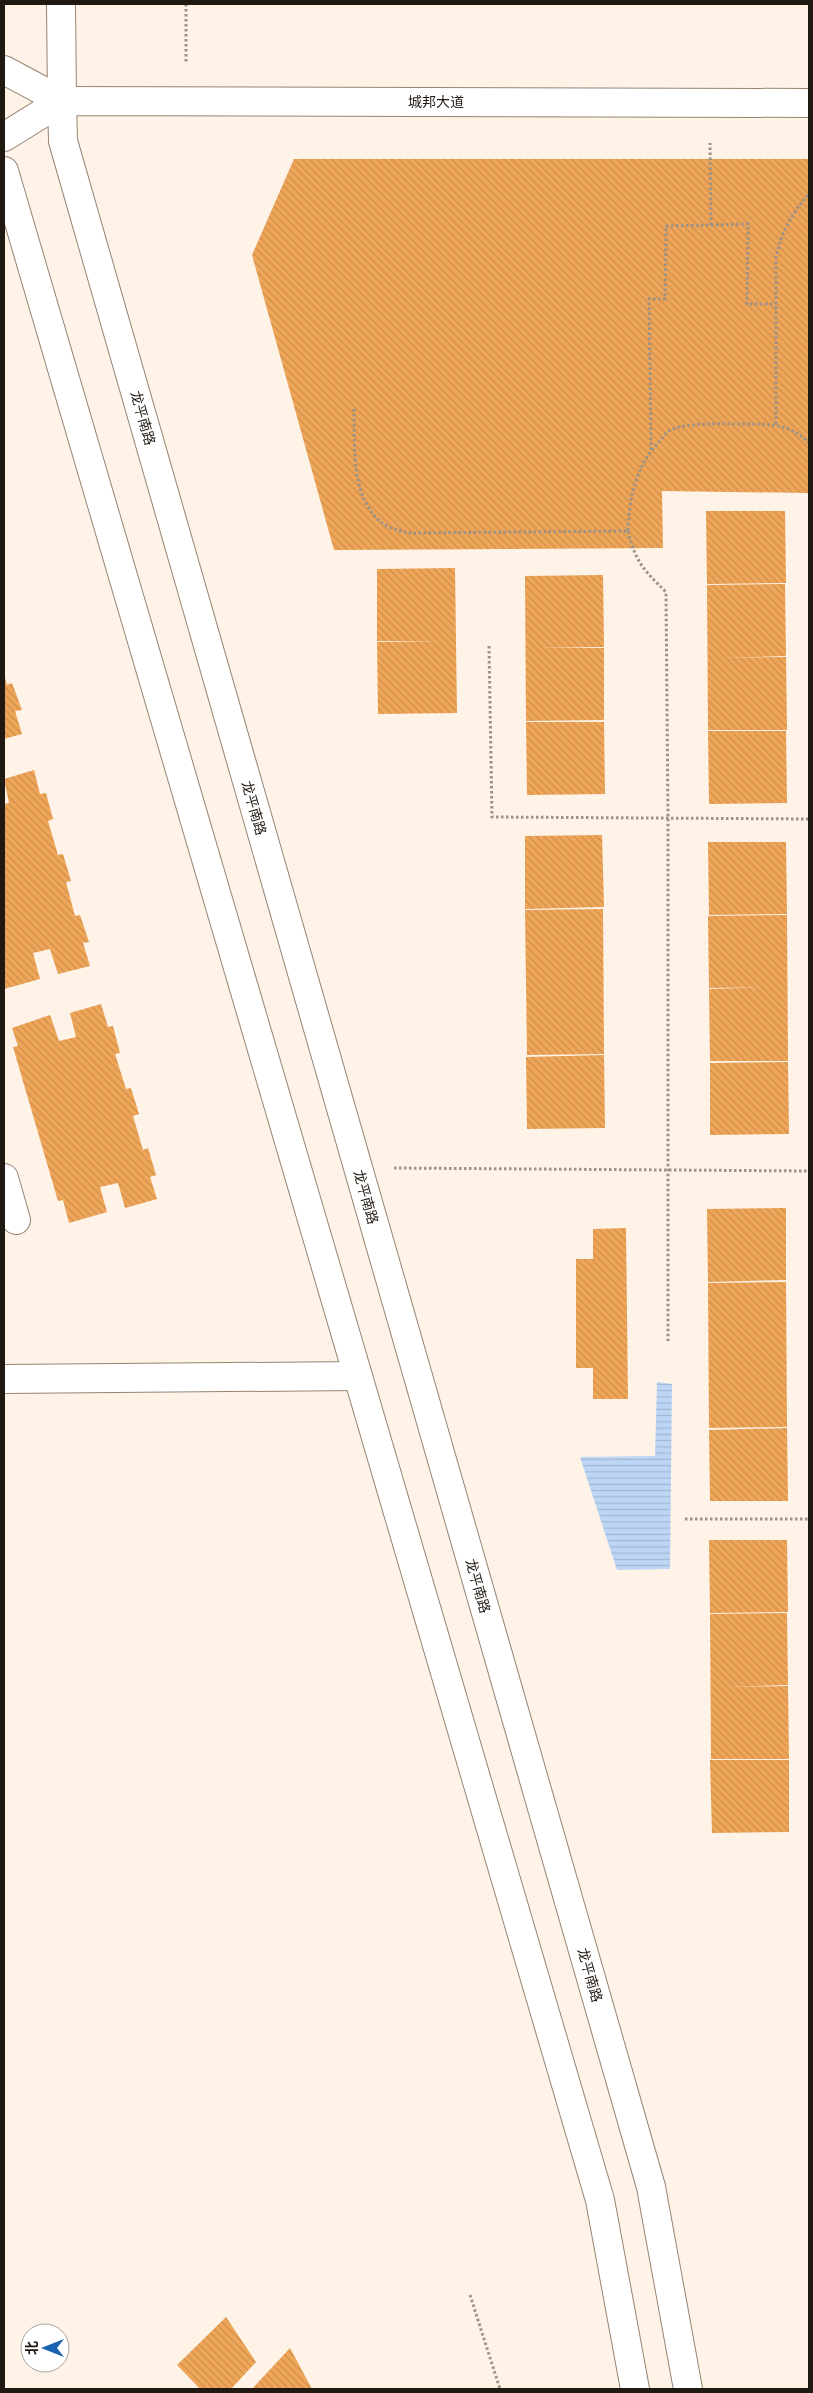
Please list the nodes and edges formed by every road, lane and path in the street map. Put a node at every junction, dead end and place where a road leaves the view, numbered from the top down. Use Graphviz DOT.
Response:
graph roads {
  1 [pos="61,4"];
  2 [pos="186,4"];
  3 [pos="186,62"];
  4 [pos="4,70"];
  5 [pos="62,101"];
  6 [pos="809,103"];
  7 [pos="4,137"];
  8 [pos="710,143"];
  9 [pos="4,171"];
  10 [pos="809,194"];
  11 [pos="711,225"];
  12 [pos="776,304"];
  13 [pos="354,409"];
  14 [pos="776,424"];
  15 [pos="809,443"];
  16 [pos="651,450"];
  17 [pos="628,530"];
  18 [pos="489,646"];
  19 [pos="668,818"];
  20 [pos="809,819"];
  21 [pos="386,1168"];
  22 [pos="666,1170"];
  23 [pos="809,1171"];
  24 [pos="4,1178"];
  25 [pos="16,1220"];
  26 [pos="668,1340"];
  27 [pos="358,1376"];
  28 [pos="4,1379"];
  29 [pos="685,1519"];
  30 [pos="809,1519"];
  31 [pos="470,2295"];
  32 [pos="500,2389"];
  33 [pos="635,2389"];
  34 [pos="688,2389"];
  1 -- 5 [label="street, 龙平南路"];
  2 -- 3 [label="path"];
  4 -- 5 [label="street, 城邦大道"];
  5 -- 6 [label="street, 城邦大道"];
  5 -- 7 [label="street"];
  5 -- 34 [label="street, 龙平南路"];
  8 -- 11 [label="path"];
  9 -- 27 [label="street"];
  10 -- 12 [label="path"];
  11 -- 12 [label="path"];
  11 -- 16 [label="path"];
  12 -- 14 [label="path"];
  13 -- 17 [label="path"];
  14 -- 15 [label="path"];
  14 -- 16 [label="path"];
  16 -- 17 [label="path"];
  17 -- 19 [label="path"];
  18 -- 19 [label="path"];
  19 -- 20 [label="path"];
  19 -- 22 [label="path"];
  21 -- 22 [label="path"];
  22 -- 23 [label="path"];
  22 -- 26 [label="path"];
  24 -- 25 [label="street"];
  27 -- 28 [label="street"];
  27 -- 33 [label="street"];
  29 -- 30 [label="path"];
  31 -- 32 [label="path"];
}
